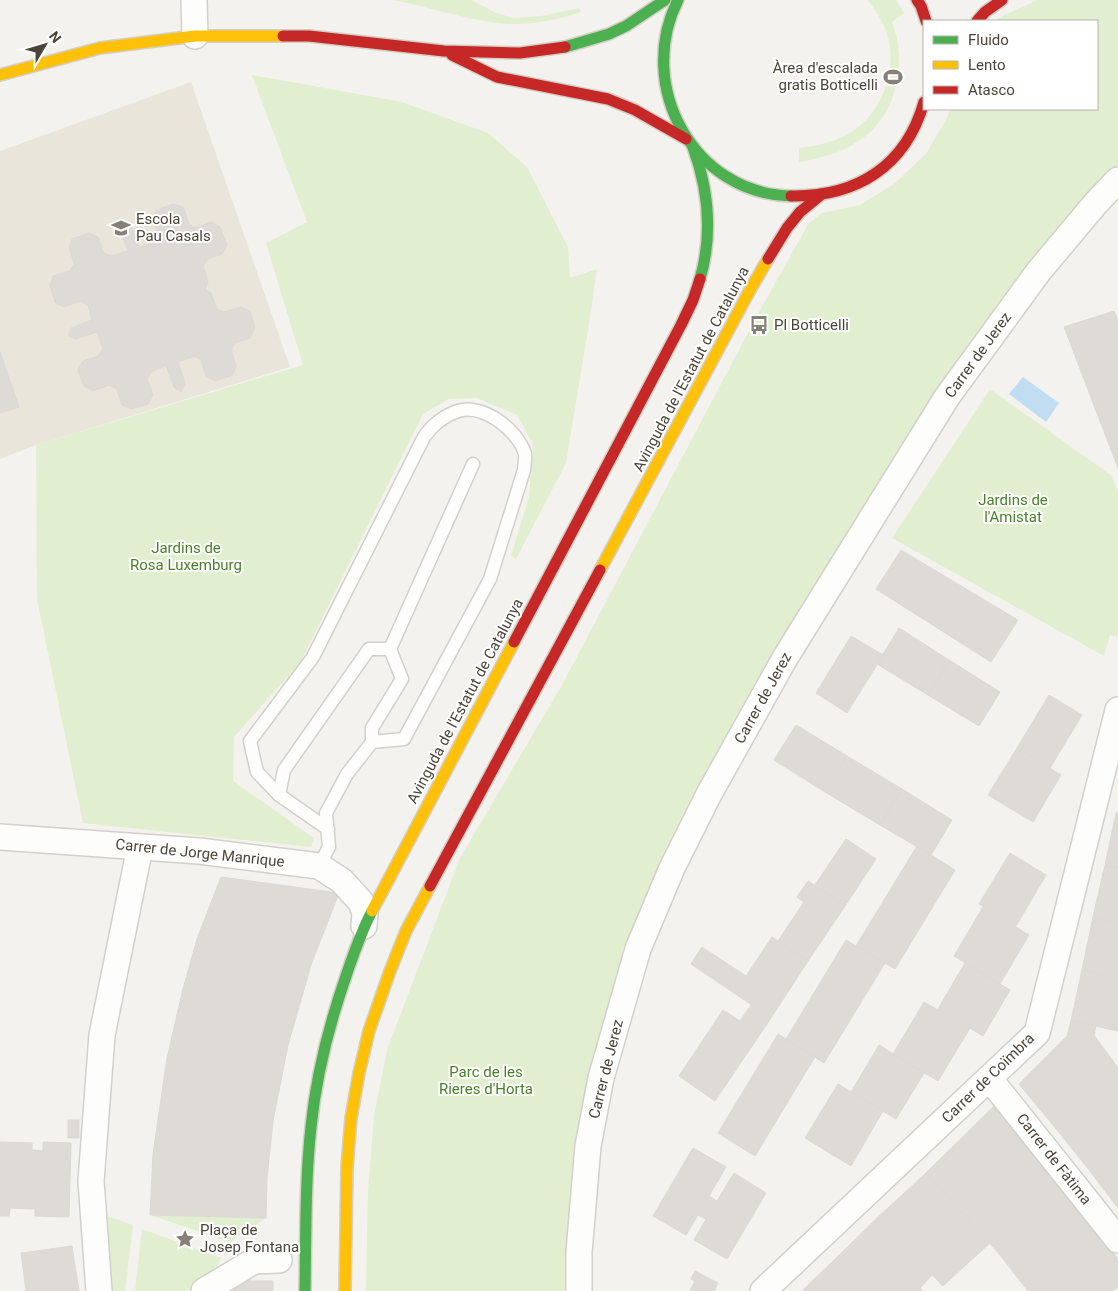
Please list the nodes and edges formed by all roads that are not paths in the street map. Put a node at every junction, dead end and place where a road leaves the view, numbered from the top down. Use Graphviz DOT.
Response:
graph roads {
  1 [pos="194,0"];
  2 [pos="665,0"];
  3 [pos="678,0"];
  4 [pos="917,0"];
  5 [pos="1002,0"];
  6 [pos="926,20"];
  7 [pos="978,20"];
  8 [pos="195,36"];
  9 [pos="444,51"];
  10 [pos="0,75"];
  11 [pos="923,105"];
  12 [pos="690,143"];
  13 [pos="1118,181"];
  14 [pos="822,194"];
  15 [pos="473,464"];
  16 [pos="390,649"];
  17 [pos="1118,710"];
  18 [pos="372,742"];
  19 [pos="279,795"];
  20 [pos="328,829"];
  21 [pos="0,836"];
  22 [pos="140,847"];
  23 [pos="319,866"];
  24 [pos="364,926"];
  25 [pos="989,1078"];
  26 [pos="1118,1240"];
  27 [pos="279,1260"];
  28 [pos="99,1291"];
  29 [pos="204,1291"];
  30 [pos="305,1291"];
  31 [pos="345,1291"];
  32 [pos="579,1291"];
  33 [pos="762,1291"];
  1 -- 8 [label="street"];
  2 -- 9 [label="main road"];
  3 -- 12 [label="main road"];
  4 -- 6 [label="main road"];
  5 -- 7 [label="main road"];
  8 -- 9 [label="main road"];
  8 -- 10 [label="main road"];
  9 -- 12 [label="main road"];
  11 -- 14 [label="main road"];
  12 -- 14 [label="main road"];
  12 -- 24 [label="main road, Avinguda de l'Estatut de Catalunya"];
  13 -- 32 [label="street, Carrer de Jerez"];
  14 -- 31 [label="main road, Avinguda de l'Estatut de Catalunya"];
  15 -- 16 [label="lane"];
  16 -- 18 [label="lane"];
  16 -- 19 [label="lane"];
  17 -- 25 [label="street, Carrer de Coïmbra"];
  18 -- 19 [label="lane"];
  18 -- 20 [label="lane"];
  19 -- 20 [label="lane"];
  20 -- 23 [label="lane"];
  21 -- 22 [label="street, Carrer de Jorge Manrique"];
  22 -- 23 [label="street, Carrer de Jorge Manrique"];
  22 -- 28 [label="street"];
  23 -- 24 [label="street, Carrer de Jorge Manrique"];
  24 -- 30 [label="main road, Avinguda de l'Estatut de Catalunya"];
  25 -- 26 [label="street, Carrer de Fàtima"];
  25 -- 33 [label="street, Carrer de Coïmbra"];
  27 -- 29 [label="street"];
}
